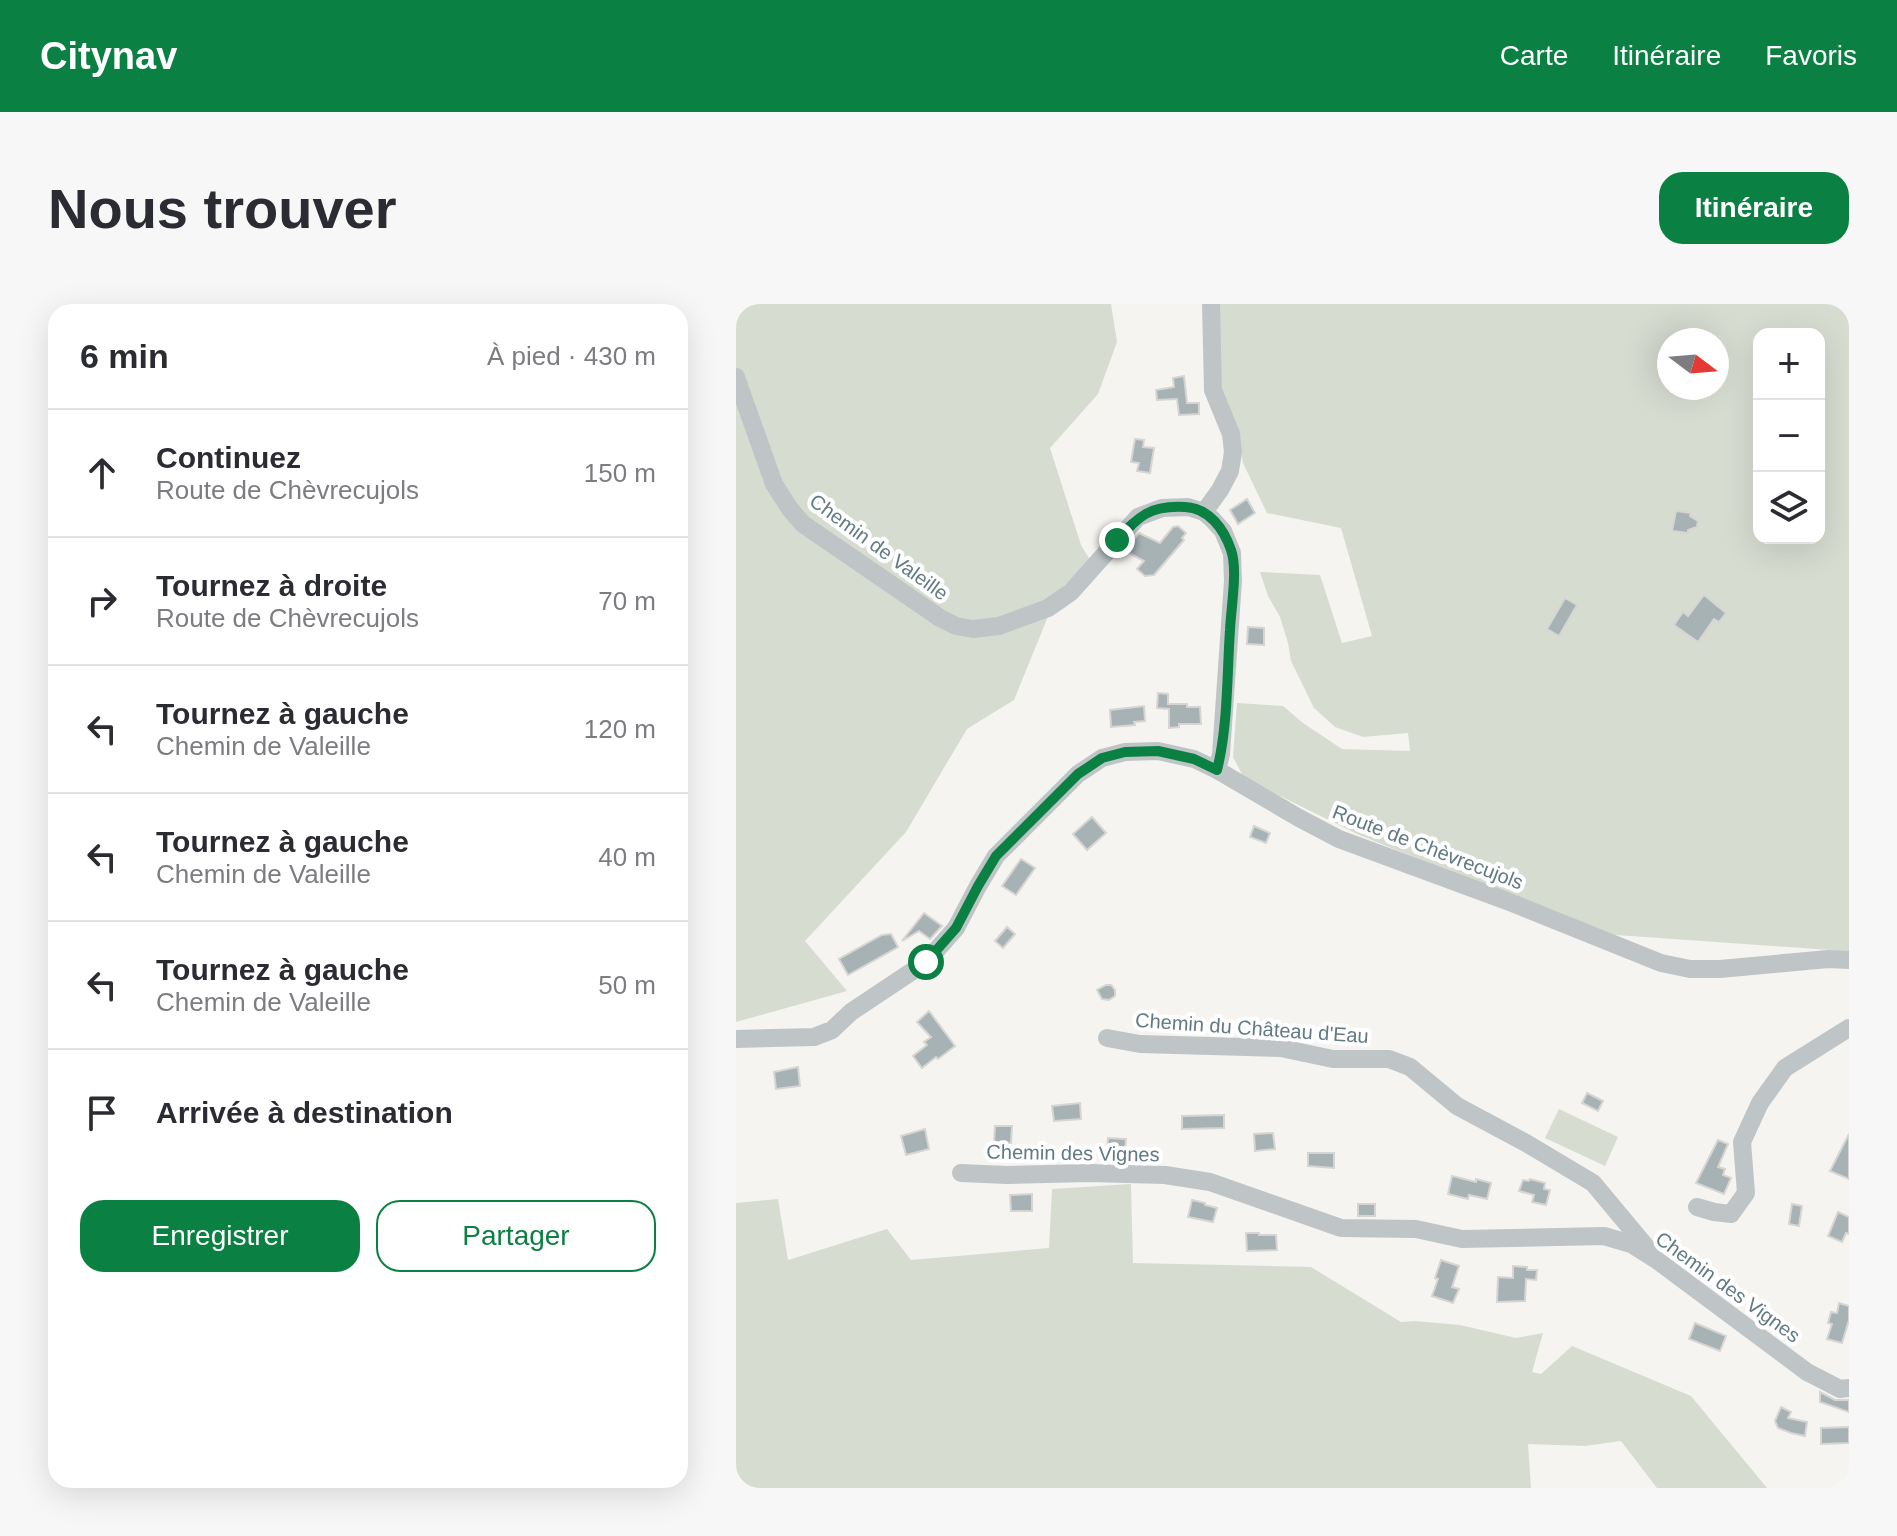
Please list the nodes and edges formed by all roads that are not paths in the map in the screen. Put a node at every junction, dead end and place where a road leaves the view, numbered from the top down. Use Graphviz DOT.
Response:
graph roads {
  1 [pos="1211,304"];
  2 [pos="736,377"];
  3 [pos="1204,512"];
  4 [pos="1217,770"];
  5 [pos="1849,960"];
  6 [pos="1849,1028"];
  7 [pos="1107,1038"];
  8 [pos="736,1039"];
  9 [pos="961,1173"];
  10 [pos="1697,1207"];
  11 [pos="1658,1261"];
  12 [pos="1849,1388"];
  1 -- 3 [label="street"];
  2 -- 3 [label="street, Chemin de Valeille"];
  3 -- 4 [label="street"];
  4 -- 5 [label="street, Route de Chèvrecujols"];
  4 -- 8 [label="street, Route de Chèvrecujols"];
  6 -- 10 [label="street"];
  7 -- 11 [label="street, Chemin du Château d'Eau"];
  9 -- 11 [label="street, Chemin des Vignes"];
  11 -- 12 [label="street, Chemin des Vignes"];
}
